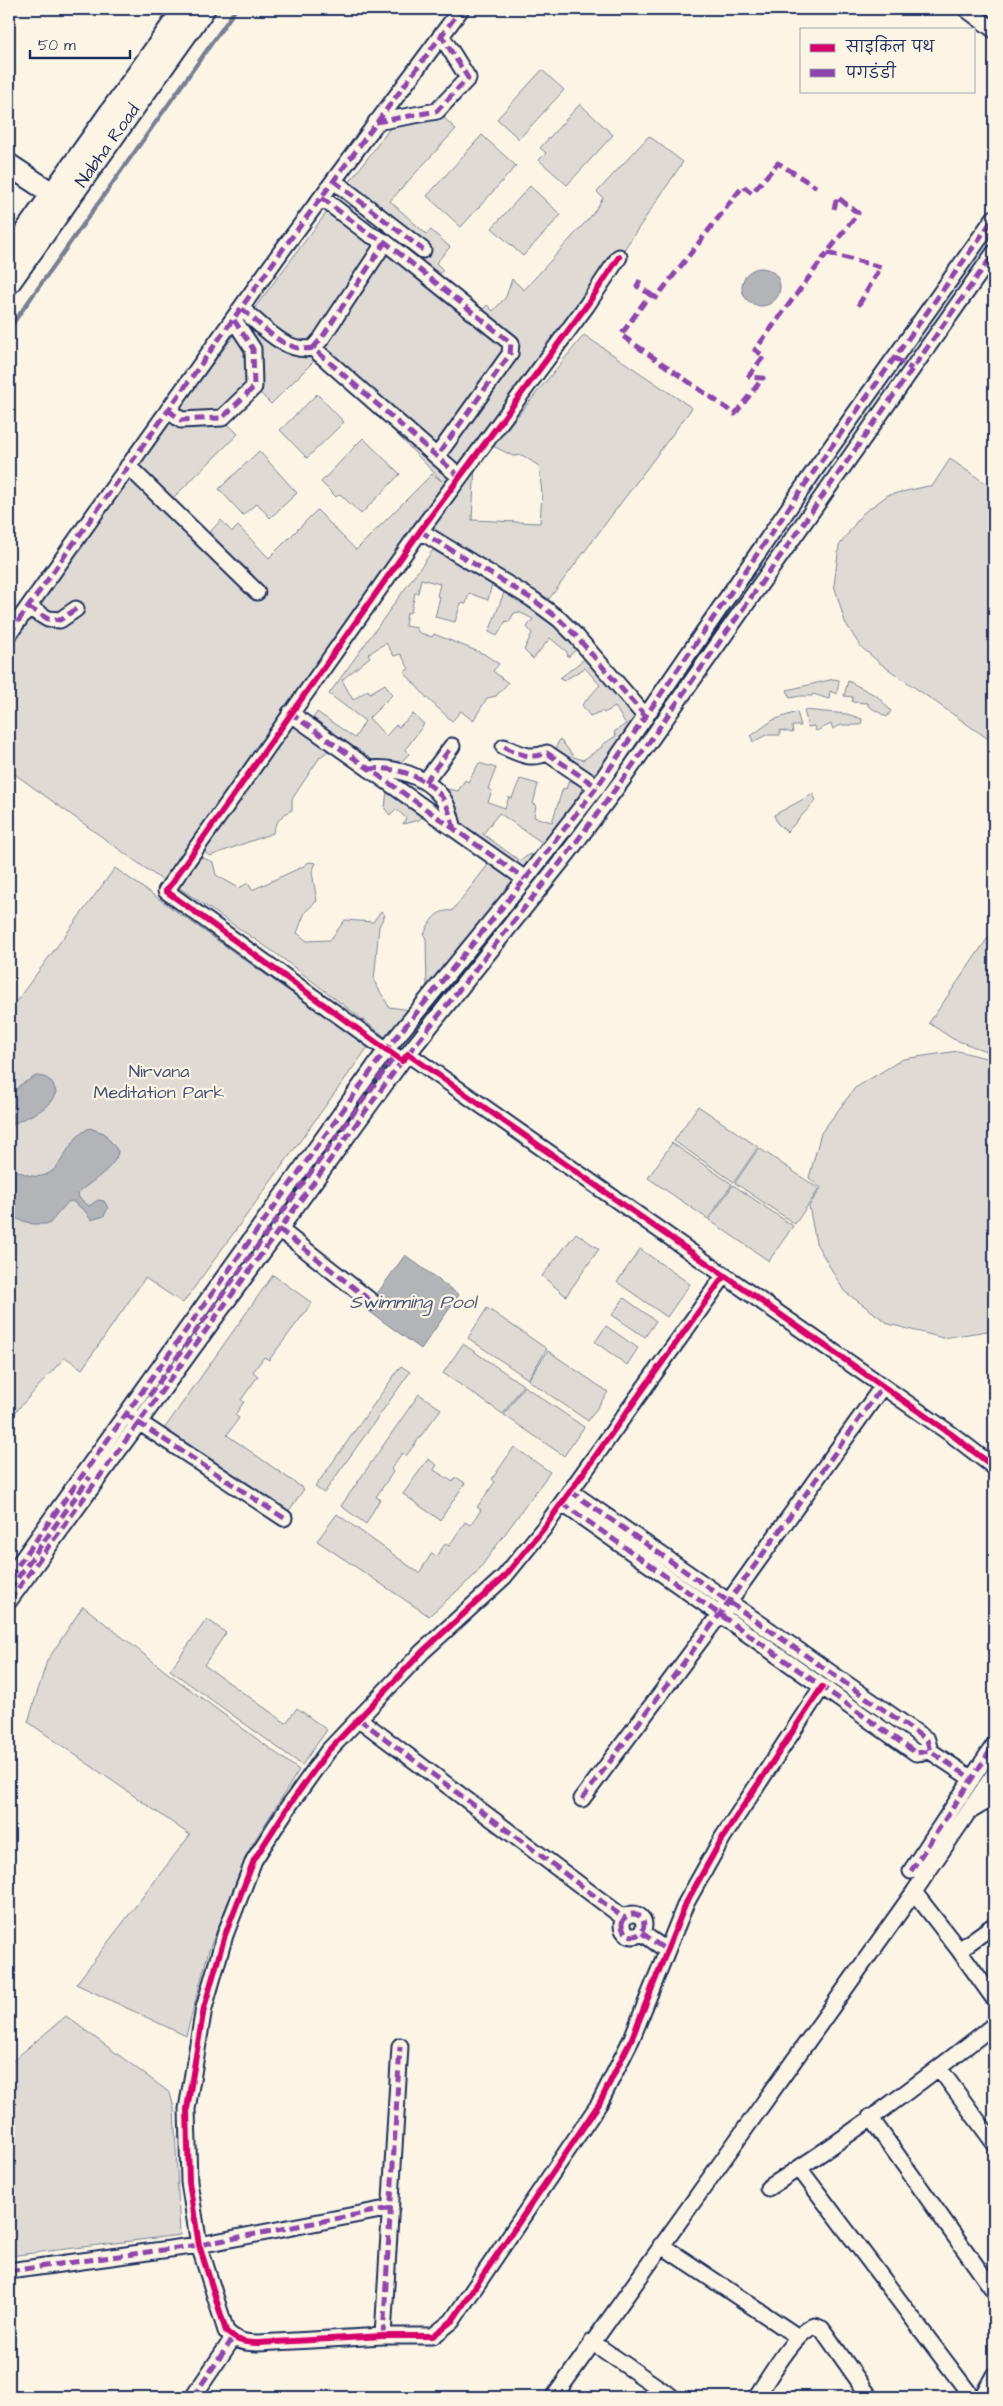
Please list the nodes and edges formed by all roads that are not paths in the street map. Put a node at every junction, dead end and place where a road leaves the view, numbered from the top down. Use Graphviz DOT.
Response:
graph roads {
  1 [pos="184,9"];
  2 [pos="204,9"];
  3 [pos="461,9"];
  4 [pos="966,9"];
  5 [pos="994,30"];
  6 [pos="441,35"];
  7 [pos="376,122"];
  8 [pos="9,165"];
  9 [pos="334,181"];
  10 [pos="322,198"];
  11 [pos="60,199"];
  12 [pos="994,218"];
  13 [pos="385,242"];
  14 [pos="423,250"];
  15 [pos="994,253"];
  16 [pos="9,255"];
  17 [pos="619,257"];
  18 [pos="9,283"];
  19 [pos="238,314"];
  20 [pos="313,348"];
  21 [pos="895,358"];
  22 [pos="912,369"];
  23 [pos="168,410"];
  24 [pos="437,456"];
  25 [pos="128,466"];
  26 [pos="459,476"];
  27 [pos="420,531"];
  28 [pos="257,592"];
  29 [pos="28,607"];
  30 [pos="76,609"];
  31 [pos="9,634"];
  32 [pos="663,693"];
  33 [pos="675,705"];
  34 [pos="290,713"];
  35 [pos="646,717"];
  36 [pos="452,746"];
  37 [pos="504,747"];
  38 [pos="369,769"];
  39 [pos="425,782"];
  40 [pos="597,787"];
  41 [pos="454,829"];
  42 [pos="525,879"];
  43 [pos="398,1055"];
  44 [pos="279,1228"];
  45 [pos="724,1276"];
  46 [pos="372,1302"];
  47 [pos="882,1387"];
  48 [pos="132,1418"];
  49 [pos="994,1467"];
  50 [pos="566,1497"];
  51 [pos="284,1518"];
  52 [pos="9,1578"];
  53 [pos="9,1590"];
  54 [pos="9,1601"];
  55 [pos="724,1608"];
  56 [pos="822,1687"];
  57 [pos="359,1719"];
  58 [pos="994,1745"];
  59 [pos="930,1751"];
  60 [pos="994,1774"];
  61 [pos="972,1779"];
  62 [pos="994,1796"];
  63 [pos="582,1799"];
  64 [pos="967,1813"];
  65 [pos="911,1871"];
  66 [pos="914,1892"];
  67 [pos="994,1925"];
  68 [pos="666,1950"];
  69 [pos="959,1950"];
  70 [pos="994,1999"];
  71 [pos="994,2026"];
  72 [pos="400,2046"];
  73 [pos="939,2068"];
  74 [pos="870,2117"];
  75 [pos="994,2143"];
  76 [pos="799,2168"];
  77 [pos="768,2188"];
  78 [pos="391,2208"];
  79 [pos="199,2245"];
  80 [pos="661,2245"];
  81 [pos="9,2270"];
  82 [pos="994,2291"];
  83 [pos="383,2336"];
  84 [pos="798,2337"];
  85 [pos="233,2338"];
  86 [pos="592,2342"];
  87 [pos="994,2375"];
  88 [pos="193,2397"];
  89 [pos="554,2397"];
  90 [pos="672,2397"];
  91 [pos="756,2397"];
  92 [pos="870,2397"];
  93 [pos="972,2397"];
  94 [pos="982,2397"];
  1 -- 11 [label="main road, Nabha Road"];
  2 -- 11 [label="main road, Nabha Road"];
  3 -- 6 [label="street"];
  4 -- 5 [label="street"];
  6 -- 7 [label="street"];
  6 -- 7 [label="street"];
  7 -- 9 [label="street"];
  8 -- 11 [label="main road"];
  9 -- 10 [label="street"];
  9 -- 14 [label="street"];
  10 -- 13 [label="street"];
  10 -- 19 [label="street"];
  11 -- 16 [label="main road, Nabha Road"];
  11 -- 18 [label="main road, Nabha Road"];
  12 -- 21 [label="street"];
  13 -- 20 [label="street"];
  13 -- 24 [label="street"];
  15 -- 22 [label="street"];
  17 -- 26 [label="street"];
  19 -- 20 [label="street"];
  19 -- 23 [label="street"];
  19 -- 23 [label="street"];
  20 -- 24 [label="street"];
  21 -- 22 [label="street"];
  21 -- 32 [label="street"];
  22 -- 33 [label="street"];
  23 -- 25 [label="street"];
  24 -- 26 [label="street"];
  25 -- 28 [label="street"];
  25 -- 29 [label="street"];
  26 -- 27 [label="street"];
  27 -- 34 [label="street"];
  27 -- 35 [label="street"];
  29 -- 30 [label="street"];
  29 -- 31 [label="street"];
  32 -- 33 [label="street"];
  32 -- 35 [label="street"];
  33 -- 43 [label="street"];
  34 -- 38 [label="street"];
  34 -- 43 [label="street"];
  35 -- 40 [label="street"];
  36 -- 39 [label="street"];
  37 -- 40 [label="street"];
  38 -- 39 [label="street"];
  38 -- 41 [label="street"];
  39 -- 41 [label="street"];
  40 -- 42 [label="street"];
  41 -- 42 [label="street"];
  42 -- 43 [label="street"];
  43 -- 44 [label="street"];
  43 -- 45 [label="street"];
  43 -- 48 [label="street"];
  44 -- 46 [label="street"];
  44 -- 48 [label="street"];
  45 -- 47 [label="street"];
  45 -- 50 [label="street"];
  47 -- 49 [label="street"];
  47 -- 55 [label="street"];
  48 -- 51 [label="street"];
  48 -- 52 [label="street"];
  48 -- 53 [label="street"];
  48 -- 54 [label="street"];
  50 -- 55 [label="street"];
  50 -- 57 [label="street"];
  55 -- 56 [label="street"];
  55 -- 59 [label="street"];
  55 -- 63 [label="street"];
  56 -- 59 [label="street"];
  56 -- 68 [label="street"];
  57 -- 68 [label="street"];
  57 -- 79 [label="street"];
  58 -- 61 [label="street"];
  59 -- 61 [label="street"];
  60 -- 64 [label="street"];
  61 -- 65 [label="street"];
  62 -- 64 [label="street"];
  64 -- 66 [label="street"];
  66 -- 69 [label="street"];
  66 -- 80 [label="street"];
  67 -- 69 [label="street"];
  68 -- 83 [label="street"];
  69 -- 70 [label="street"];
  71 -- 73 [label="street"];
  72 -- 78 [label="street"];
  73 -- 74 [label="street"];
  73 -- 75 [label="street"];
  74 -- 76 [label="street"];
  74 -- 82 [label="street"];
  76 -- 77 [label="street"];
  76 -- 93 [label="street"];
  78 -- 79 [label="street"];
  78 -- 83 [label="street"];
  79 -- 81 [label="street"];
  79 -- 85 [label="street"];
  80 -- 84 [label="street"];
  80 -- 86 [label="street"];
  83 -- 85 [label="street"];
  84 -- 91 [label="street"];
  84 -- 92 [label="street"];
  85 -- 88 [label="street"];
  86 -- 89 [label="street"];
  86 -- 90 [label="street"];
  87 -- 94 [label="street"];
}
